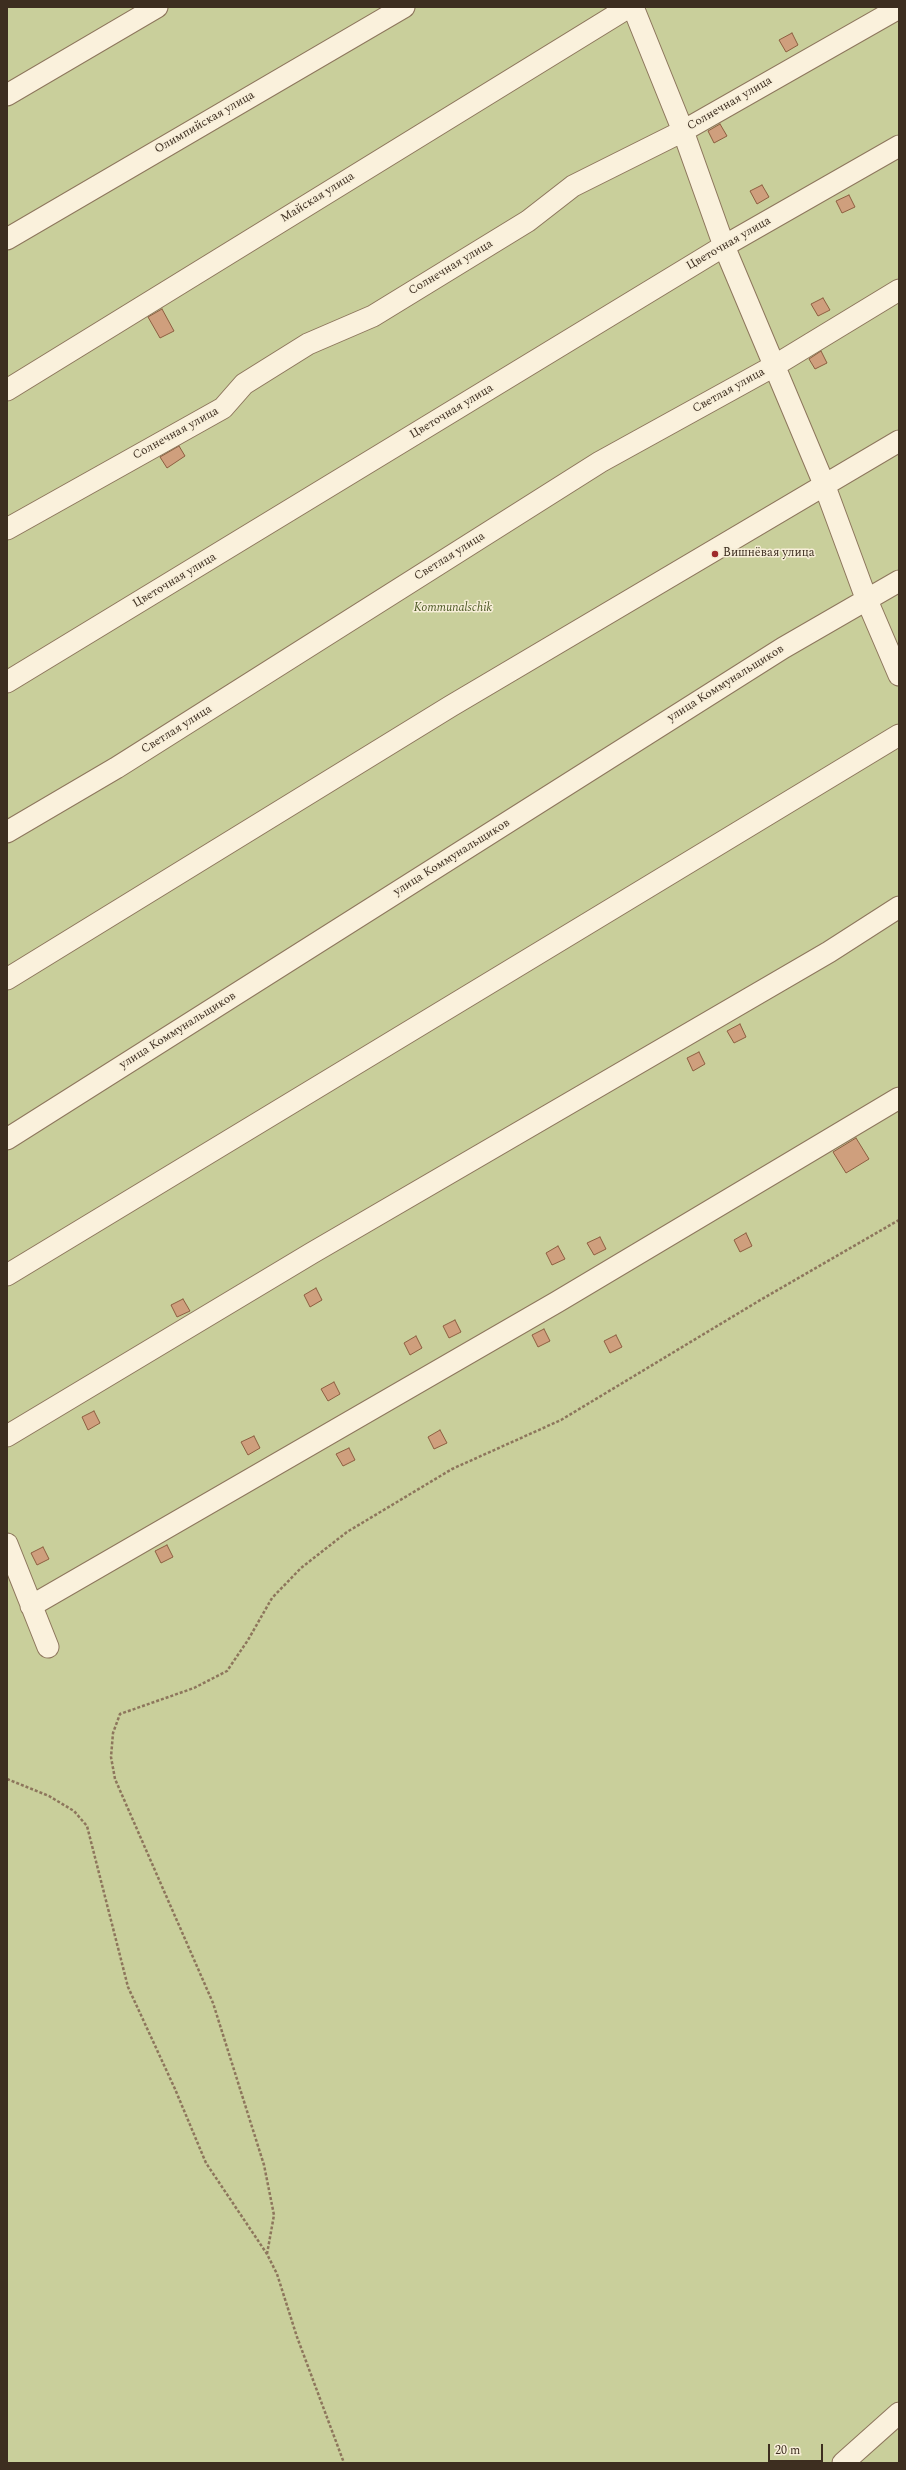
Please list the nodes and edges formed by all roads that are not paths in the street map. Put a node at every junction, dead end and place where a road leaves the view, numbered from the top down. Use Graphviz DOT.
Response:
graph roads {
  1 [pos="157,7"];
  2 [pos="404,7"];
  3 [pos="629,7"];
  4 [pos="633,7"];
  5 [pos="899,8"];
  6 [pos="7,95"];
  7 [pos="683,131"];
  8 [pos="899,146"];
  9 [pos="7,239"];
  10 [pos="724,246"];
  11 [pos="899,290"];
  12 [pos="774,366"];
  13 [pos="7,390"];
  14 [pos="899,441"];
  15 [pos="824,484"];
  16 [pos="7,529"];
  17 [pos="899,581"];
  18 [pos="866,598"];
  19 [pos="899,675"];
  20 [pos="7,682"];
  21 [pos="899,735"];
  22 [pos="7,832"];
  23 [pos="899,908"];
  24 [pos="7,979"];
  25 [pos="899,1098"];
  26 [pos="7,1139"];
  27 [pos="7,1275"];
  28 [pos="7,1436"];
  29 [pos="7,1544"];
  30 [pos="31,1606"];
  31 [pos="48,1647"];
  32 [pos="899,2413"];
  33 [pos="843,2463"];
  1 -- 6 [label="street"];
  2 -- 9 [label="street, Олимпийская улица"];
  3 -- 13 [label="street, Майская улица"];
  4 -- 7 [label="street"];
  5 -- 7 [label="street, Солнечная улица"];
  7 -- 10 [label="street"];
  7 -- 16 [label="street, Солнечная улица"];
  8 -- 10 [label="street, Цветочная улица"];
  10 -- 12 [label="street"];
  10 -- 20 [label="street, Цветочная улица"];
  11 -- 12 [label="street, Светлая улица"];
  12 -- 15 [label="street"];
  12 -- 22 [label="street, Светлая улица"];
  14 -- 15 [label="street"];
  15 -- 18 [label="street"];
  15 -- 24 [label="street"];
  17 -- 18 [label="street, улица Коммунальщиков"];
  18 -- 19 [label="street"];
  18 -- 26 [label="street, улица Коммунальщиков"];
  21 -- 27 [label="street"];
  23 -- 28 [label="street"];
  25 -- 30 [label="street"];
  29 -- 30 [label="street"];
  30 -- 31 [label="street"];
  32 -- 33 [label="street"];
}
